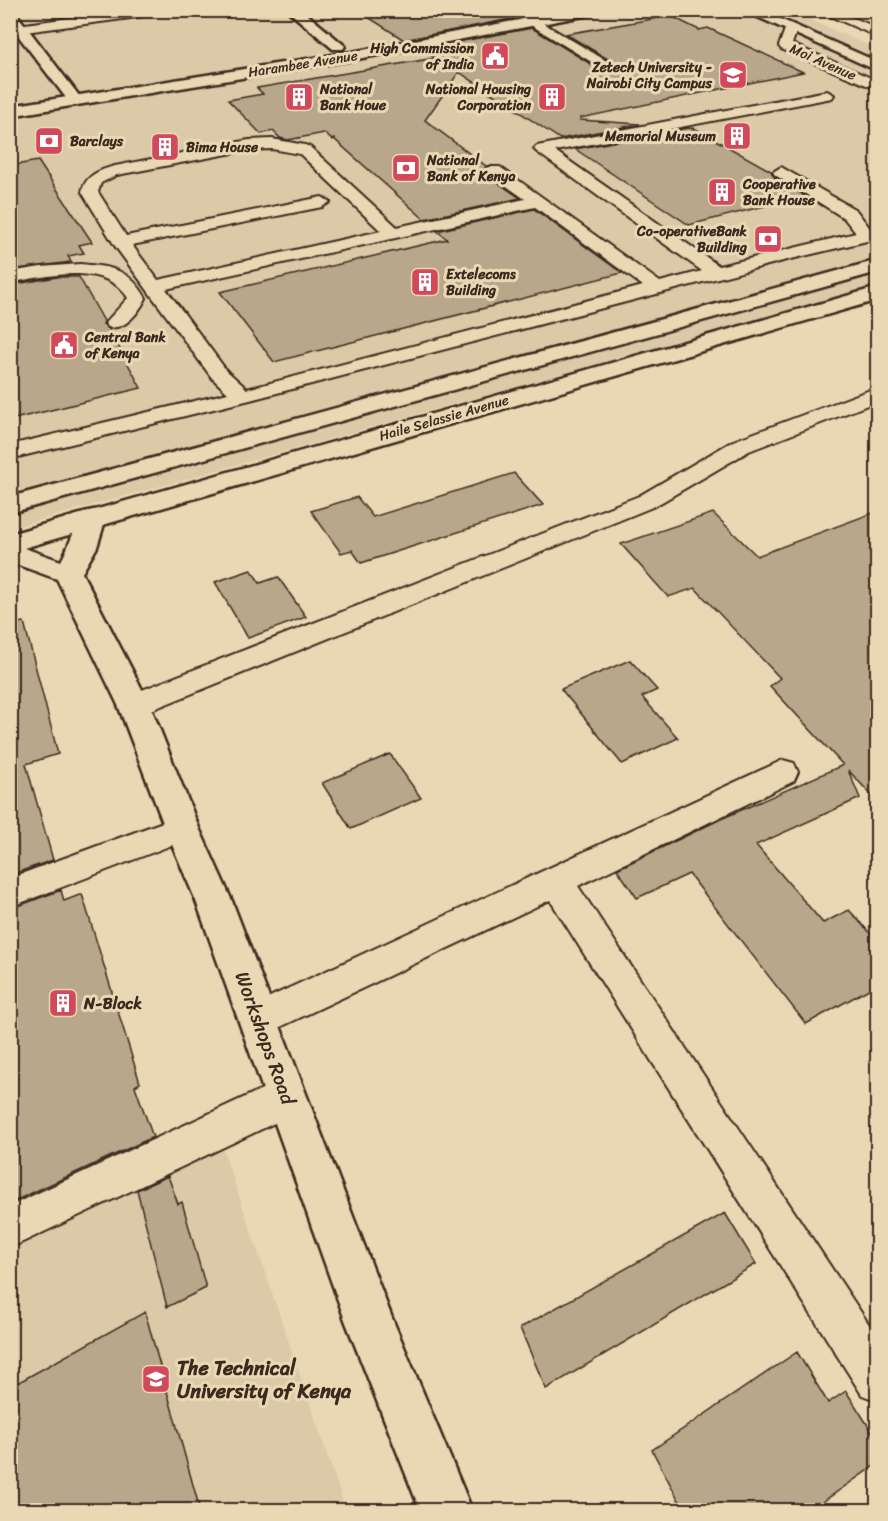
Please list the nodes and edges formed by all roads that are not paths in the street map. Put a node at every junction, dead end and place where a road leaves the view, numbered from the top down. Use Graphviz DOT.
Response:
graph roads {
  1 [pos="293,10"];
  2 [pos="512,10"];
  3 [pos="594,10"];
  4 [pos="748,10"];
  5 [pos="768,10"];
  6 [pos="822,10"];
  7 [pos="153,11"];
  8 [pos="10,15"];
  9 [pos="531,21"];
  10 [pos="15,29"];
  11 [pos="791,29"];
  12 [pos="878,33"];
  13 [pos="338,46"];
  14 [pos="878,57"];
  15 [pos="609,66"];
  16 [pos="878,67"];
  17 [pos="878,86"];
  18 [pos="827,95"];
  19 [pos="75,100"];
  20 [pos="10,111"];
  21 [pos="494,170"];
  22 [pos="781,172"];
  23 [pos="538,201"];
  24 [pos="322,202"];
  25 [pos="393,233"];
  26 [pos="872,236"];
  27 [pos="121,242"];
  28 [pos="878,266"];
  29 [pos="717,273"];
  30 [pos="10,278"];
  31 [pos="155,286"];
  32 [pos="657,288"];
  33 [pos="878,293"];
  34 [pos="115,323"];
  35 [pos="878,393"];
  36 [pos="243,396"];
  37 [pos="10,452"];
  38 [pos="10,505"];
  39 [pos="93,518"];
  40 [pos="10,543"];
  41 [pos="10,552"];
  42 [pos="68,573"];
  43 [pos="134,705"];
  44 [pos="783,772"];
  45 [pos="182,828"];
  46 [pos="556,881"];
  47 [pos="10,892"];
  48 [pos="259,1020"];
  49 [pos="286,1097"];
  50 [pos="10,1228"];
  51 [pos="878,1379"];
  52 [pos="446,1510"];
  1 -- 13 [label="street"];
  2 -- 9 [label="lane"];
  3 -- 9 [label="street, Harambee Avenue"];
  4 -- 11 [label="street, Moi Avenue"];
  5 -- 14 [label="street, Moi Avenue"];
  6 -- 12 [label="lane"];
  7 -- 10 [label="lane"];
  8 -- 10 [label="street"];
  9 -- 15 [label="lane"];
  9 -- 19 [label="street, Harambee Avenue"];
  10 -- 19 [label="street"];
  11 -- 16 [label="street, Moi Avenue"];
  11 -- 17 [label="lane, Moi Avenue"];
  18 -- 29 [label="lane"];
  19 -- 20 [label="street, Harambee Avenue"];
  21 -- 23 [label="lane"];
  22 -- 26 [label="lane"];
  23 -- 25 [label="lane"];
  23 -- 32 [label="lane"];
  24 -- 27 [label="lane"];
  25 -- 27 [label="lane"];
  25 -- 31 [label="lane"];
  26 -- 29 [label="lane"];
  27 -- 31 [label="lane"];
  28 -- 38 [label="street, Haile Selassie Avenue"];
  29 -- 32 [label="lane"];
  30 -- 34 [label="lane"];
  31 -- 36 [label="lane"];
  32 -- 36 [label="lane"];
  33 -- 39 [label="street, Haile Selassie Avenue"];
  35 -- 43 [label="lane"];
  36 -- 37 [label="lane"];
  39 -- 40 [label="street, Haile Selassie Avenue"];
  39 -- 42 [label="street"];
  41 -- 42 [label="street"];
  42 -- 43 [label="street, Workshops Road"];
  43 -- 45 [label="street, Workshops Road"];
  44 -- 46 [label="lane"];
  45 -- 47 [label="lane"];
  45 -- 48 [label="street, Workshops Road"];
  46 -- 48 [label="lane"];
  46 -- 51 [label="lane"];
  48 -- 49 [label="street, Workshops Road"];
  49 -- 50 [label="lane"];
  49 -- 52 [label="street, Workshops Road"];
}
